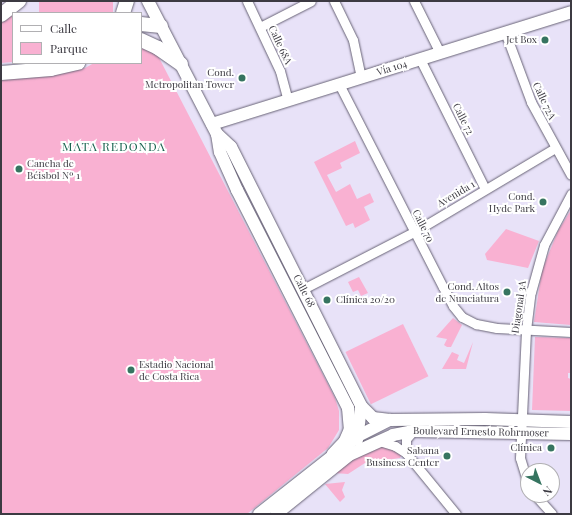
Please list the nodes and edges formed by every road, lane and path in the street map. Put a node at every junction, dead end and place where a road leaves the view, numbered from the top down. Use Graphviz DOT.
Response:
graph roads {
  1 [pos="20,1"];
  2 [pos="28,1"];
  3 [pos="126,1"];
  4 [pos="148,1"];
  5 [pos="247,1"];
  6 [pos="311,1"];
  7 [pos="334,1"];
  8 [pos="414,1"];
  9 [pos="22,12"];
  10 [pos="123,12"];
  11 [pos="571,12"];
  12 [pos="1,15"];
  13 [pos="142,24"];
  14 [pos="161,26"];
  15 [pos="260,27"];
  16 [pos="505,32"];
  17 [pos="142,40"];
  18 [pos="440,53"];
  19 [pos="420,59"];
  20 [pos="74,64"];
  21 [pos="181,64"];
  22 [pos="1,74"];
  23 [pos="361,77"];
  24 [pos="339,84"];
  25 [pos="288,100"];
  26 [pos="215,129"];
  27 [pos="555,148"];
  28 [pos="571,175"];
  29 [pos="485,189"];
  30 [pos="571,194"];
  31 [pos="414,232"];
  32 [pos="302,289"];
  33 [pos="526,330"];
  34 [pos="571,332"];
  35 [pos="361,406"];
  36 [pos="390,420"];
  37 [pos="522,420"];
  38 [pos="571,422"];
  39 [pos="413,431"];
  40 [pos="522,432"];
  41 [pos="571,434"];
  42 [pos="358,436"];
  43 [pos="377,441"];
  44 [pos="406,453"];
  45 [pos="333,454"];
  46 [pos="349,455"];
  47 [pos="522,463"];
  48 [pos="542,503"];
  49 [pos="259,514"];
  50 [pos="276,514"];
  51 [pos="456,514"];
  52 [pos="552,514"];
  1 -- 12 [label="highway"];
  2 -- 9 [label="highway"];
  3 -- 10 [label="highway"];
  4 -- 14 [label="main road, Calle 68"];
  5 -- 15 [label="street, Calle 68A"];
  6 -- 15 [label="street"];
  7 -- 23 [label="street"];
  8 -- 18 [label="street"];
  11 -- 16 [label="main road, Vía 104"];
  13 -- 14 [label="highway"];
  14 -- 21 [label="main road, Calle 68"];
  15 -- 25 [label="street, Calle 68A"];
  16 -- 18 [label="main road, Vía 104"];
  16 -- 27 [label="street, Calle 72A"];
  17 -- 21 [label="highway"];
  18 -- 19 [label="main road, Vía 104"];
  19 -- 23 [label="main road, Vía 104"];
  19 -- 29 [label="street, Calle 72"];
  20 -- 22 [label="highway"];
  21 -- 26 [label="main road, Calle 68"];
  23 -- 24 [label="main road, Vía 104"];
  24 -- 25 [label="main road, Vía 104"];
  24 -- 31 [label="street, Calle 70"];
  25 -- 26 [label="main road, Vía 104"];
  26 -- 32 [label="main road, Calle 68"];
  26 -- 45 [label="main road, Calle 68"];
  27 -- 28 [label="street, Calle 72A"];
  27 -- 29 [label="street, Avenida 1"];
  29 -- 31 [label="street, Avenida 1"];
  30 -- 33 [label="street, Diagonal 3A"];
  31 -- 32 [label="street, Avenida 1"];
  31 -- 33 [label="street, Calle 70"];
  32 -- 35 [label="main road, Calle 68"];
  33 -- 34 [label="street, Calle 70"];
  33 -- 37 [label="street, Diagonal 3A"];
  35 -- 36 [label="main road"];
  35 -- 42 [label="main road"];
  36 -- 37 [label="main road, Boulevard Ernesto Rohrmoser"];
  36 -- 42 [label="main road, Boulevard Ernesto Rohrmoser"];
  37 -- 38 [label="main road, Boulevard Ernesto Rohrmoser"];
  37 -- 40 [label="street, Diagonal 3A"];
  39 -- 40 [label="main road, Boulevard Ernesto Rohrmoser"];
  39 -- 43 [label="main road, Boulevard Ernesto Rohrmoser"];
  39 -- 44 [label="street"];
  40 -- 41 [label="main road, Boulevard Ernesto Rohrmoser"];
  40 -- 47 [label="street"];
  42 -- 45 [label="main road, Boulevard Ernesto Rohrmoser"];
  42 -- 46 [label="main road"];
  43 -- 44 [label="street"];
  43 -- 46 [label="main road, Boulevard Ernesto Rohrmoser"];
  44 -- 51 [label="street"];
  45 -- 49 [label="main road"];
  46 -- 50 [label="main road"];
  48 -- 52 [label="street"];
}
